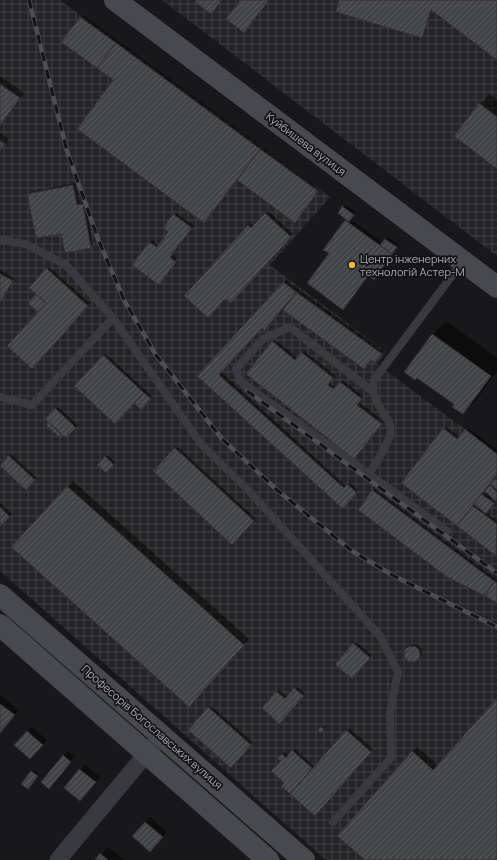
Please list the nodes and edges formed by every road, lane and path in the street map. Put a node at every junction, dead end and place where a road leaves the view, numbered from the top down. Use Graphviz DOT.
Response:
graph roads {
  1 [pos="115,0"];
  2 [pos="0,240"];
  3 [pos="463,261"];
  4 [pos="497,287"];
  5 [pos="113,318"];
  6 [pos="372,391"];
  7 [pos="0,397"];
  8 [pos="369,474"];
  9 [pos="447,531"];
  10 [pos="0,595"];
  11 [pos="0,625"];
  12 [pos="162,735"];
  13 [pos="147,753"];
  14 [pos="333,822"];
  15 [pos="58,860"];
  16 [pos="268,860"];
  17 [pos="304,860"];
  1 -- 3 [label="street, Куйбишева вулиця"];
  2 -- 5 [label="lane"];
  3 -- 4 [label="street, Куйбишева вулиця"];
  3 -- 6 [label="lane"];
  5 -- 7 [label="lane"];
  5 -- 14 [label="lane"];
  6 -- 8 [label="lane"];
  6 -- 8 [label="lane"];
  8 -- 9 [label="lane"];
  10 -- 12 [label="street, Професорів Богославських вулиця"];
  11 -- 13 [label="street, Професорів Богославських вулиця"];
  12 -- 13 [label="street"];
  12 -- 17 [label="street, Професорів Богославських вулиця"];
  13 -- 15 [label="street"];
  13 -- 16 [label="street, Професорів Богославських вулиця"];
}
